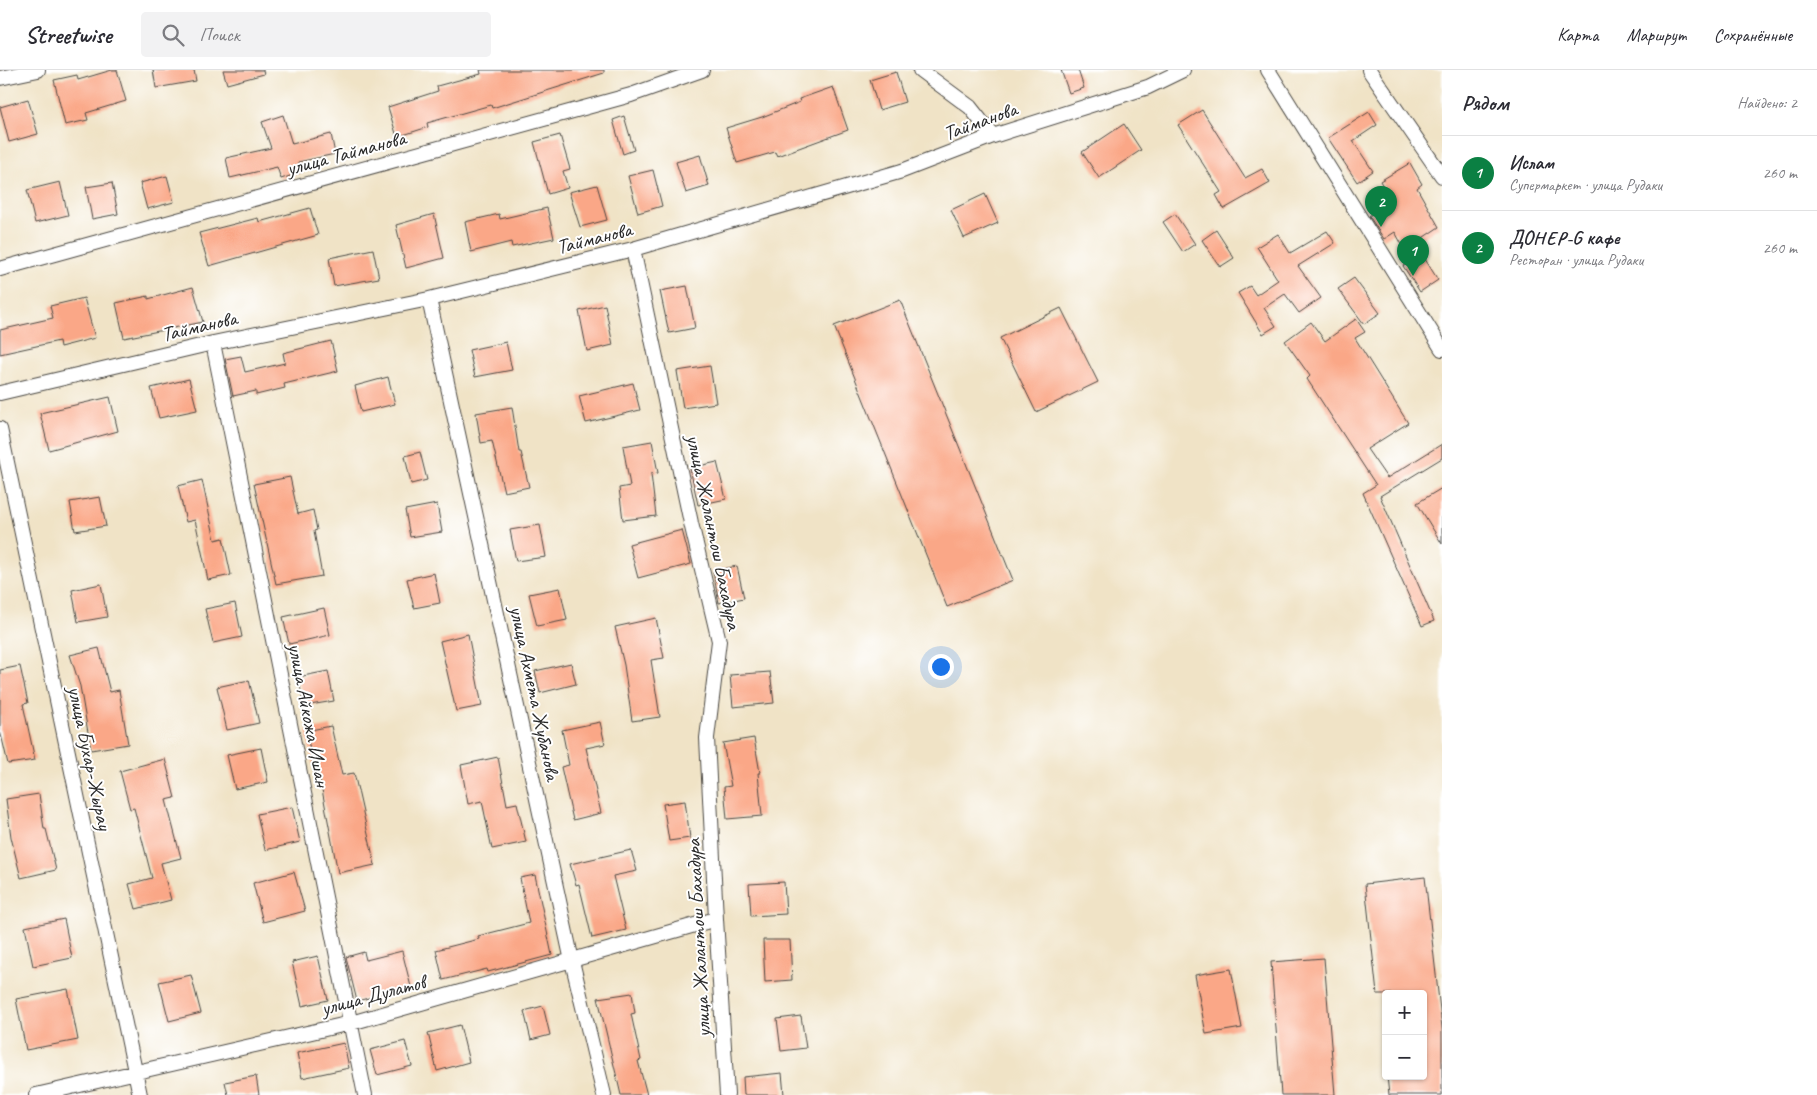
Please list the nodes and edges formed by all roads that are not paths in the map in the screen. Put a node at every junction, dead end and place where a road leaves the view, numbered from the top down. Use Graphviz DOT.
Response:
graph roads {
  1 [pos="37,70"];
  2 [pos="702,70"];
  3 [pos="920,70"];
  4 [pos="1183,70"];
  5 [pos="1268,70"];
  6 [pos="1369,70"];
  7 [pos="0,78"];
  8 [pos="994,136"];
  9 [pos="1442,176"];
  10 [pos="633,249"];
  11 [pos="0,269"];
  12 [pos="429,299"];
  13 [pos="213,343"];
  14 [pos="1442,349"];
  15 [pos="0,393"];
  16 [pos="0,429"];
  17 [pos="716,919"];
  18 [pos="572,961"];
  19 [pos="351,1024"];
  20 [pos="136,1071"];
  21 [pos="36,1095"];
  22 [pos="140,1095"];
  23 [pos="365,1095"];
  24 [pos="604,1095"];
  25 [pos="727,1095"];
  1 -- 7 [label="street"];
  2 -- 11 [label="street, улица Тайманова"];
  3 -- 8 [label="street"];
  4 -- 8 [label="street, Тайманова"];
  5 -- 14 [label="street"];
  6 -- 9 [label="street"];
  8 -- 10 [label="street, Тайманова"];
  10 -- 12 [label="street, Тайманова"];
  10 -- 17 [label="street, улица Жалантош Бахадура"];
  12 -- 13 [label="street, Тайманова"];
  12 -- 18 [label="street, улица Ахмета Жубанова"];
  13 -- 15 [label="street, Тайманова"];
  13 -- 19 [label="street, улица Айкожа Ишан"];
  16 -- 20 [label="street, улица Бухар-Жырау"];
  17 -- 18 [label="street, улица Дулатов"];
  17 -- 25 [label="street, улица Жалантош Бахадура"];
  18 -- 19 [label="street, улица Дулатов"];
  18 -- 24 [label="street, улица Ахмета Жубанова"];
  19 -- 20 [label="street, улица Дулатов"];
  19 -- 23 [label="street, улица Айкожа Ишан"];
  20 -- 21 [label="street, улица Дулатов"];
  20 -- 22 [label="street, улица Бухар-Жырау"];
}
